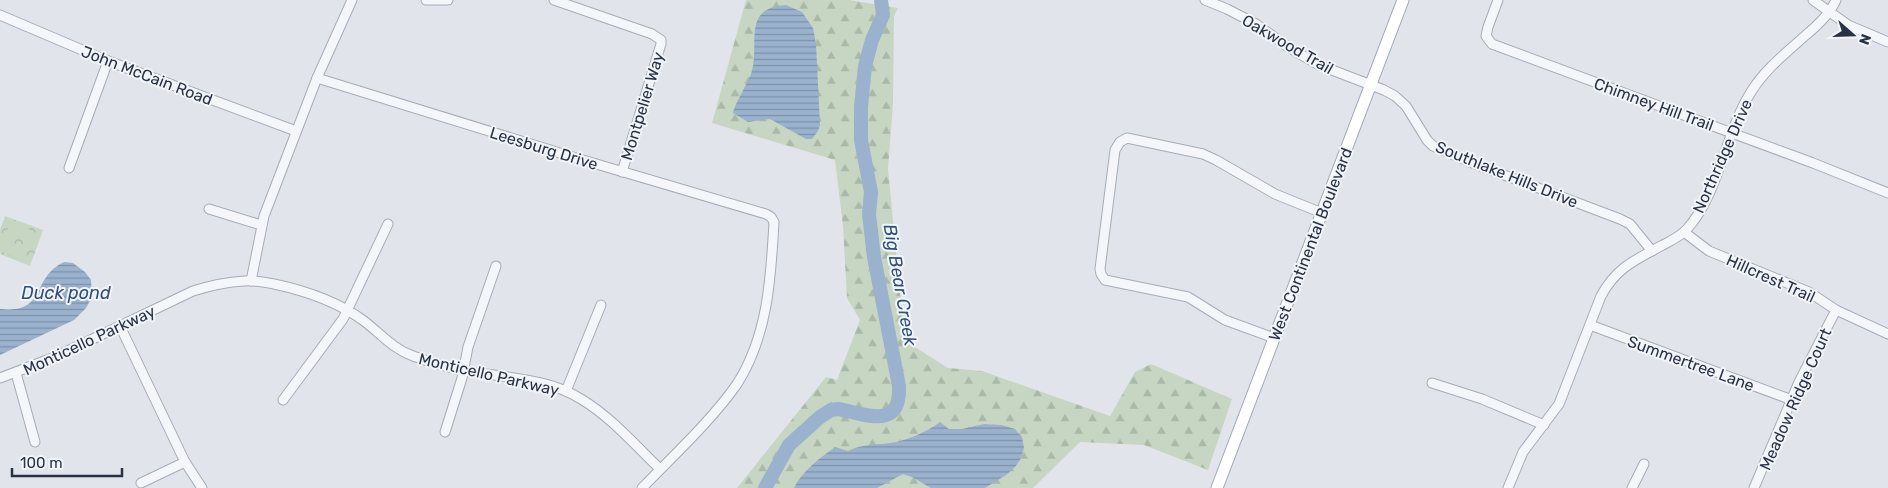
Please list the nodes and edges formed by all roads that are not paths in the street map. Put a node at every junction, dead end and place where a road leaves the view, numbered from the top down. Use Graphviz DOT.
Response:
graph roads {
  1 [pos="352,0"];
  2 [pos="426,0"];
  3 [pos="448,0"];
  4 [pos="554,0"];
  5 [pos="1205,0"];
  6 [pos="1403,0"];
  7 [pos="1498,0"];
  8 [pos="1813,0"];
  9 [pos="1836,0"];
  10 [pos="1828,13"];
  11 [pos="0,15"];
  12 [pos="1888,42"];
  13 [pos="108,61"];
  14 [pos="317,78"];
  15 [pos="1372,86"];
  16 [pos="296,132"];
  17 [pos="1732,132"];
  18 [pos="69,168"];
  19 [pos="622,172"];
  20 [pos="1888,193"];
  21 [pos="209,210"];
  22 [pos="1322,213"];
  23 [pos="388,224"];
  24 [pos="261,225"];
  25 [pos="1684,232"];
  26 [pos="1652,251"];
  27 [pos="496,266"];
  28 [pos="251,281"];
  29 [pos="600,305"];
  30 [pos="348,310"];
  31 [pos="1836,310"];
  32 [pos="120,326"];
  33 [pos="1590,326"];
  34 [pos="1888,334"];
  35 [pos="1274,338"];
  36 [pos="464,370"];
  37 [pos="16,373"];
  38 [pos="0,378"];
  39 [pos="1432,382"];
  40 [pos="566,392"];
  41 [pos="283,400"];
  42 [pos="1792,400"];
  43 [pos="1544,425"];
  44 [pos="445,432"];
  45 [pos="35,442"];
  46 [pos="185,462"];
  47 [pos="1644,464"];
  48 [pos="660,469"];
  49 [pos="141,483"];
  50 [pos="202,488"];
  51 [pos="642,488"];
  52 [pos="1216,488"];
  53 [pos="1508,488"];
  54 [pos="1632,488"];
  55 [pos="1754,488"];
  1 -- 14 [label="street"];
  2 -- 3 [label="street"];
  4 -- 19 [label="street, Montpelier Way"];
  5 -- 15 [label="street, Oakwood Trail"];
  6 -- 15 [label="main road, West Continental Boulevard"];
  7 -- 17 [label="street, Chimney Hill Trail"];
  8 -- 10 [label="street"];
  9 -- 10 [label="street, Northridge Drive"];
  10 -- 12 [label="street"];
  10 -- 17 [label="street, Northridge Drive"];
  11 -- 13 [label="street, John McCain Road"];
  13 -- 16 [label="street, John McCain Road"];
  13 -- 18 [label="street"];
  14 -- 16 [label="street"];
  14 -- 19 [label="street, Leesburg Drive"];
  15 -- 22 [label="main road, West Continental Boulevard"];
  15 -- 26 [label="street, Southlake Hills Drive"];
  16 -- 24 [label="street"];
  17 -- 20 [label="street, Chimney Hill Trail"];
  17 -- 25 [label="street, Northridge Drive"];
  19 -- 48 [label="street, Leesburg Drive"];
  21 -- 24 [label="street"];
  22 -- 35 [label="main road, West Continental Boulevard"];
  22 -- 35 [label="street"];
  23 -- 30 [label="street"];
  24 -- 28 [label="street"];
  25 -- 26 [label="street, Northridge Drive"];
  25 -- 31 [label="street, Hillcrest Trail"];
  26 -- 33 [label="street, Northridge Drive"];
  27 -- 36 [label="street"];
  28 -- 30 [label="street, Monticello Parkway"];
  28 -- 32 [label="street, Monticello Parkway"];
  29 -- 40 [label="street"];
  30 -- 36 [label="street, Monticello Parkway"];
  30 -- 41 [label="street"];
  31 -- 34 [label="street, Hillcrest Trail"];
  31 -- 42 [label="street, Meadow Ridge Court"];
  32 -- 37 [label="street, Monticello Parkway"];
  32 -- 46 [label="street"];
  33 -- 42 [label="street, Summertree Lane"];
  33 -- 43 [label="street, Northridge Drive"];
  35 -- 52 [label="main road, West Continental Boulevard"];
  36 -- 40 [label="street, Monticello Parkway"];
  36 -- 44 [label="street"];
  37 -- 38 [label="street, Monticello Parkway"];
  37 -- 45 [label="street"];
  39 -- 43 [label="street"];
  40 -- 48 [label="street, Monticello Parkway"];
  42 -- 55 [label="street, Meadow Ridge Court"];
  43 -- 53 [label="street, Northridge Drive"];
  46 -- 49 [label="street"];
  46 -- 50 [label="street"];
  47 -- 54 [label="street"];
  48 -- 51 [label="street"];
}
